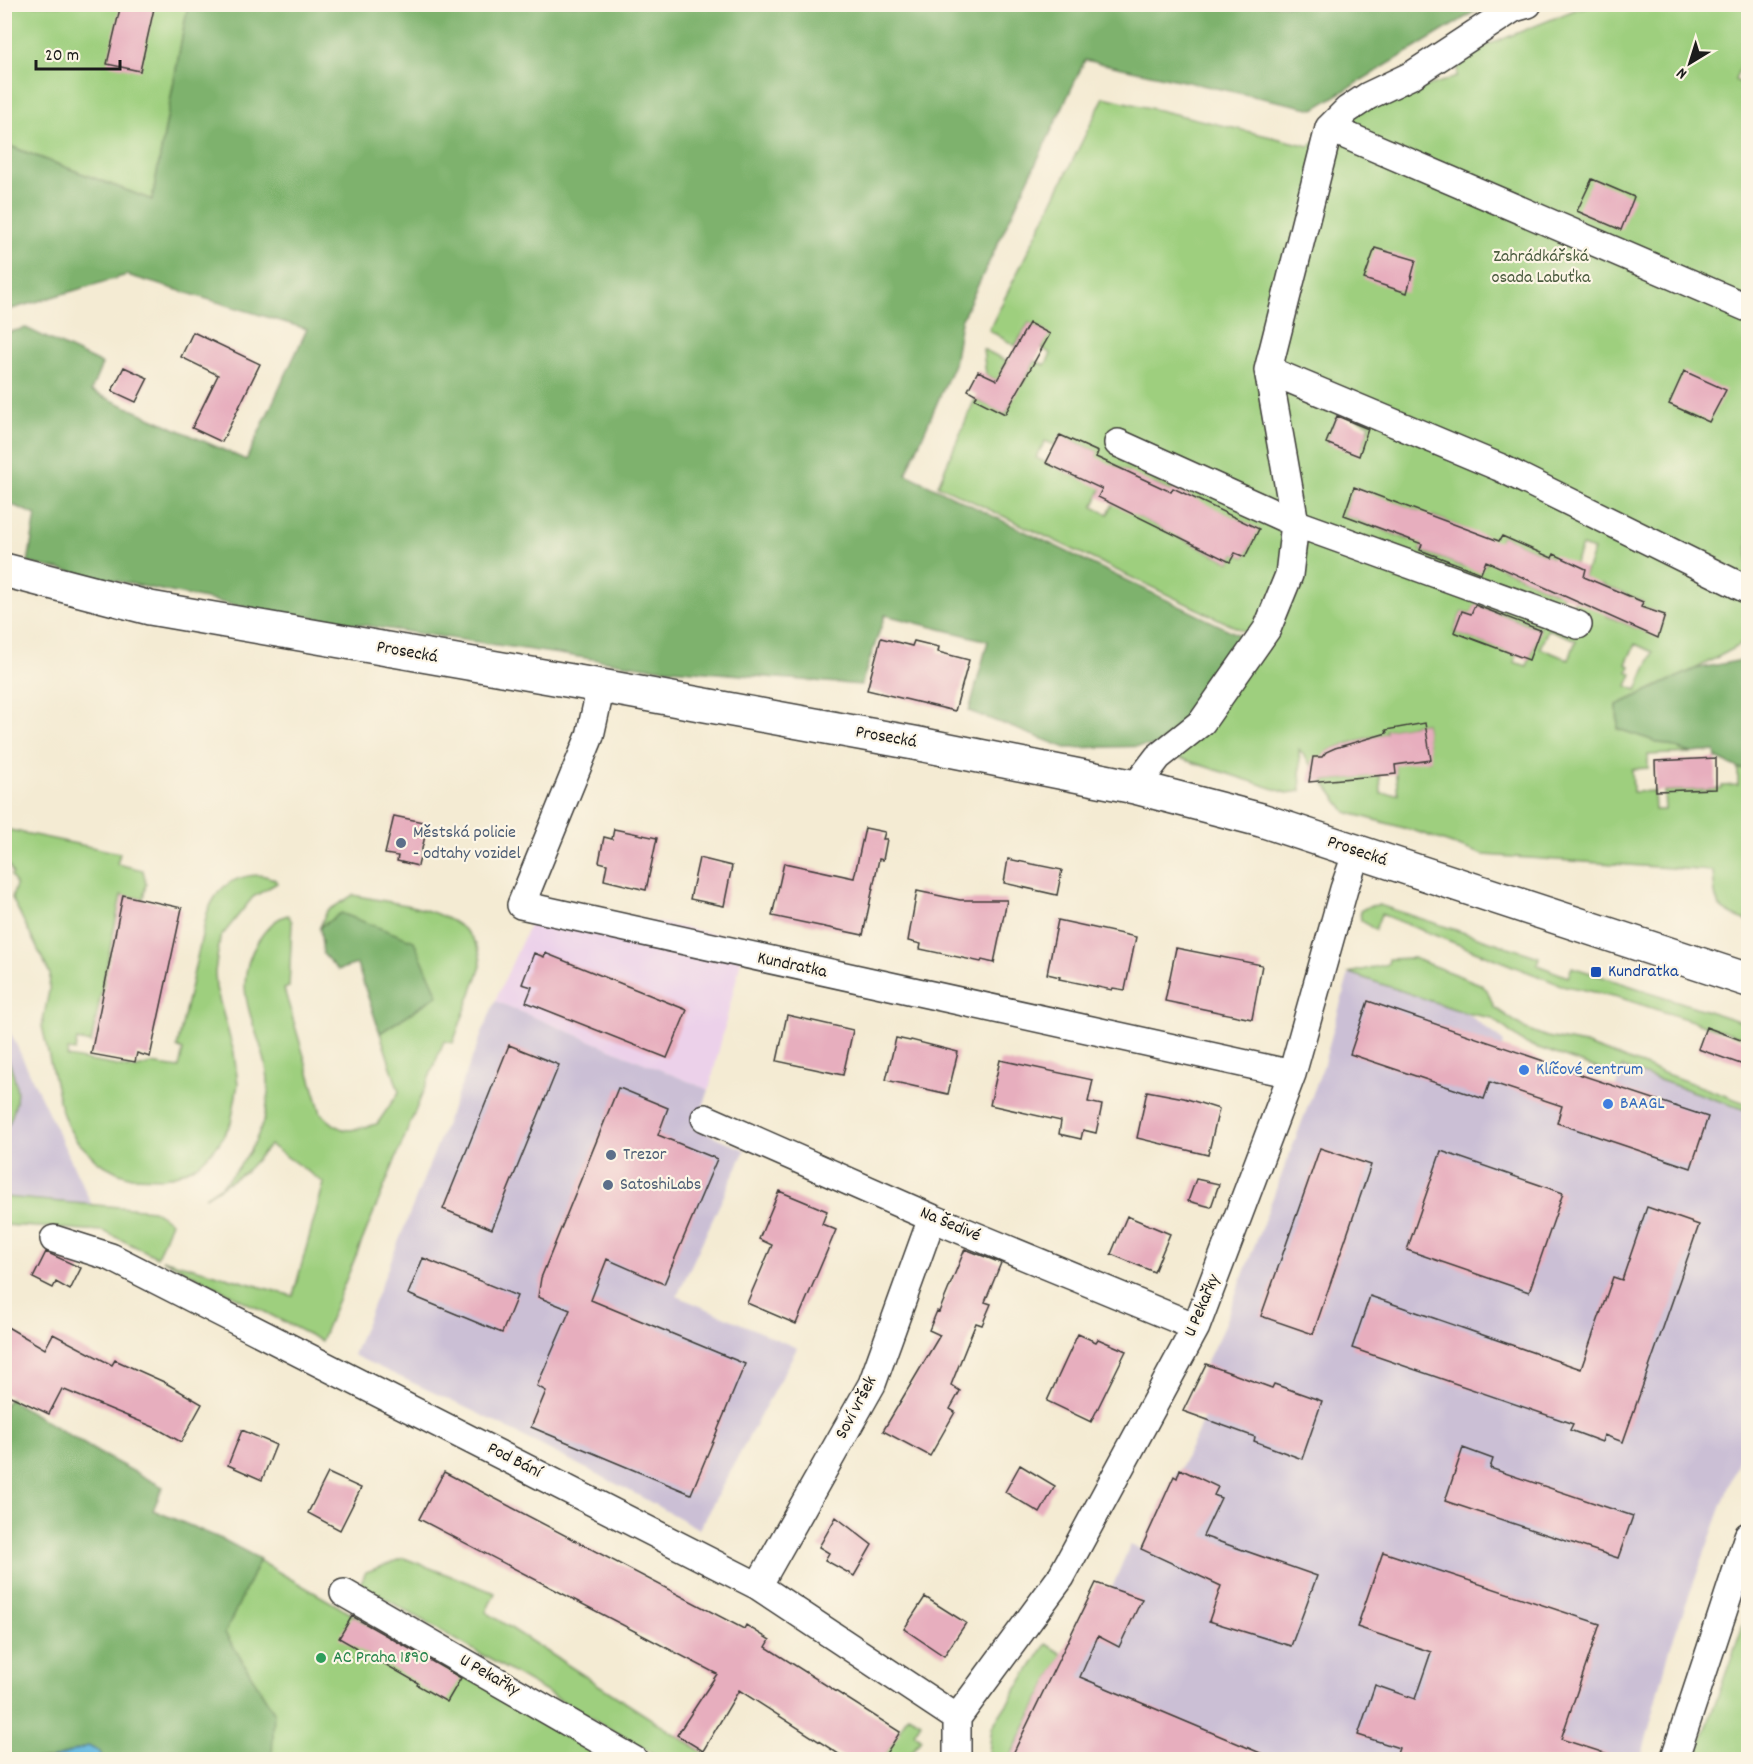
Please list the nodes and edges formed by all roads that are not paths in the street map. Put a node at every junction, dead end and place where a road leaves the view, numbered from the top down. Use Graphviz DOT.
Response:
graph roads {
  1 [pos="1528,4"];
  2 [pos="1329,128"];
  3 [pos="1749,308"];
  4 [pos="1268,370"];
  5 [pos="1118,443"];
  6 [pos="1295,523"];
  7 [pos="4,570"];
  8 [pos="1749,590"];
  9 [pos="1578,625"];
  10 [pos="601,686"];
  11 [pos="1135,787"];
  12 [pos="1357,852"];
  13 [pos="1749,980"];
  14 [pos="1292,1074"];
  15 [pos="705,1118"];
  16 [pos="932,1218"];
  17 [pos="54,1239"];
  18 [pos="1196,1327"];
  19 [pos="1749,1536"];
  20 [pos="758,1586"];
  21 [pos="344,1593"];
  22 [pos="957,1718"];
  23 [pos="634,1760"];
  24 [pos="957,1760"];
  25 [pos="1674,1760"];
  1 -- 2 [label="street"];
  2 -- 3 [label="street"];
  2 -- 4 [label="street"];
  4 -- 6 [label="street"];
  4 -- 8 [label="street"];
  5 -- 6 [label="street"];
  6 -- 9 [label="street"];
  6 -- 11 [label="street"];
  7 -- 10 [label="main road, Prosecká"];
  10 -- 11 [label="main road, Prosecká"];
  10 -- 14 [label="street, Kundratka"];
  11 -- 12 [label="main road, Prosecká"];
  12 -- 13 [label="main road, Prosecká"];
  12 -- 14 [label="street, U Pekařky"];
  14 -- 18 [label="street, U Pekařky"];
  15 -- 16 [label="street, Na Šedivé"];
  16 -- 18 [label="street, Na Šedivé"];
  16 -- 20 [label="street, Soví vršek"];
  17 -- 20 [label="street, Pod Bání"];
  18 -- 22 [label="street, U Pekařky"];
  19 -- 25 [label="street"];
  20 -- 22 [label="street, Pod Bání"];
  21 -- 23 [label="street, U Pekařky"];
  22 -- 24 [label="street"];
}
